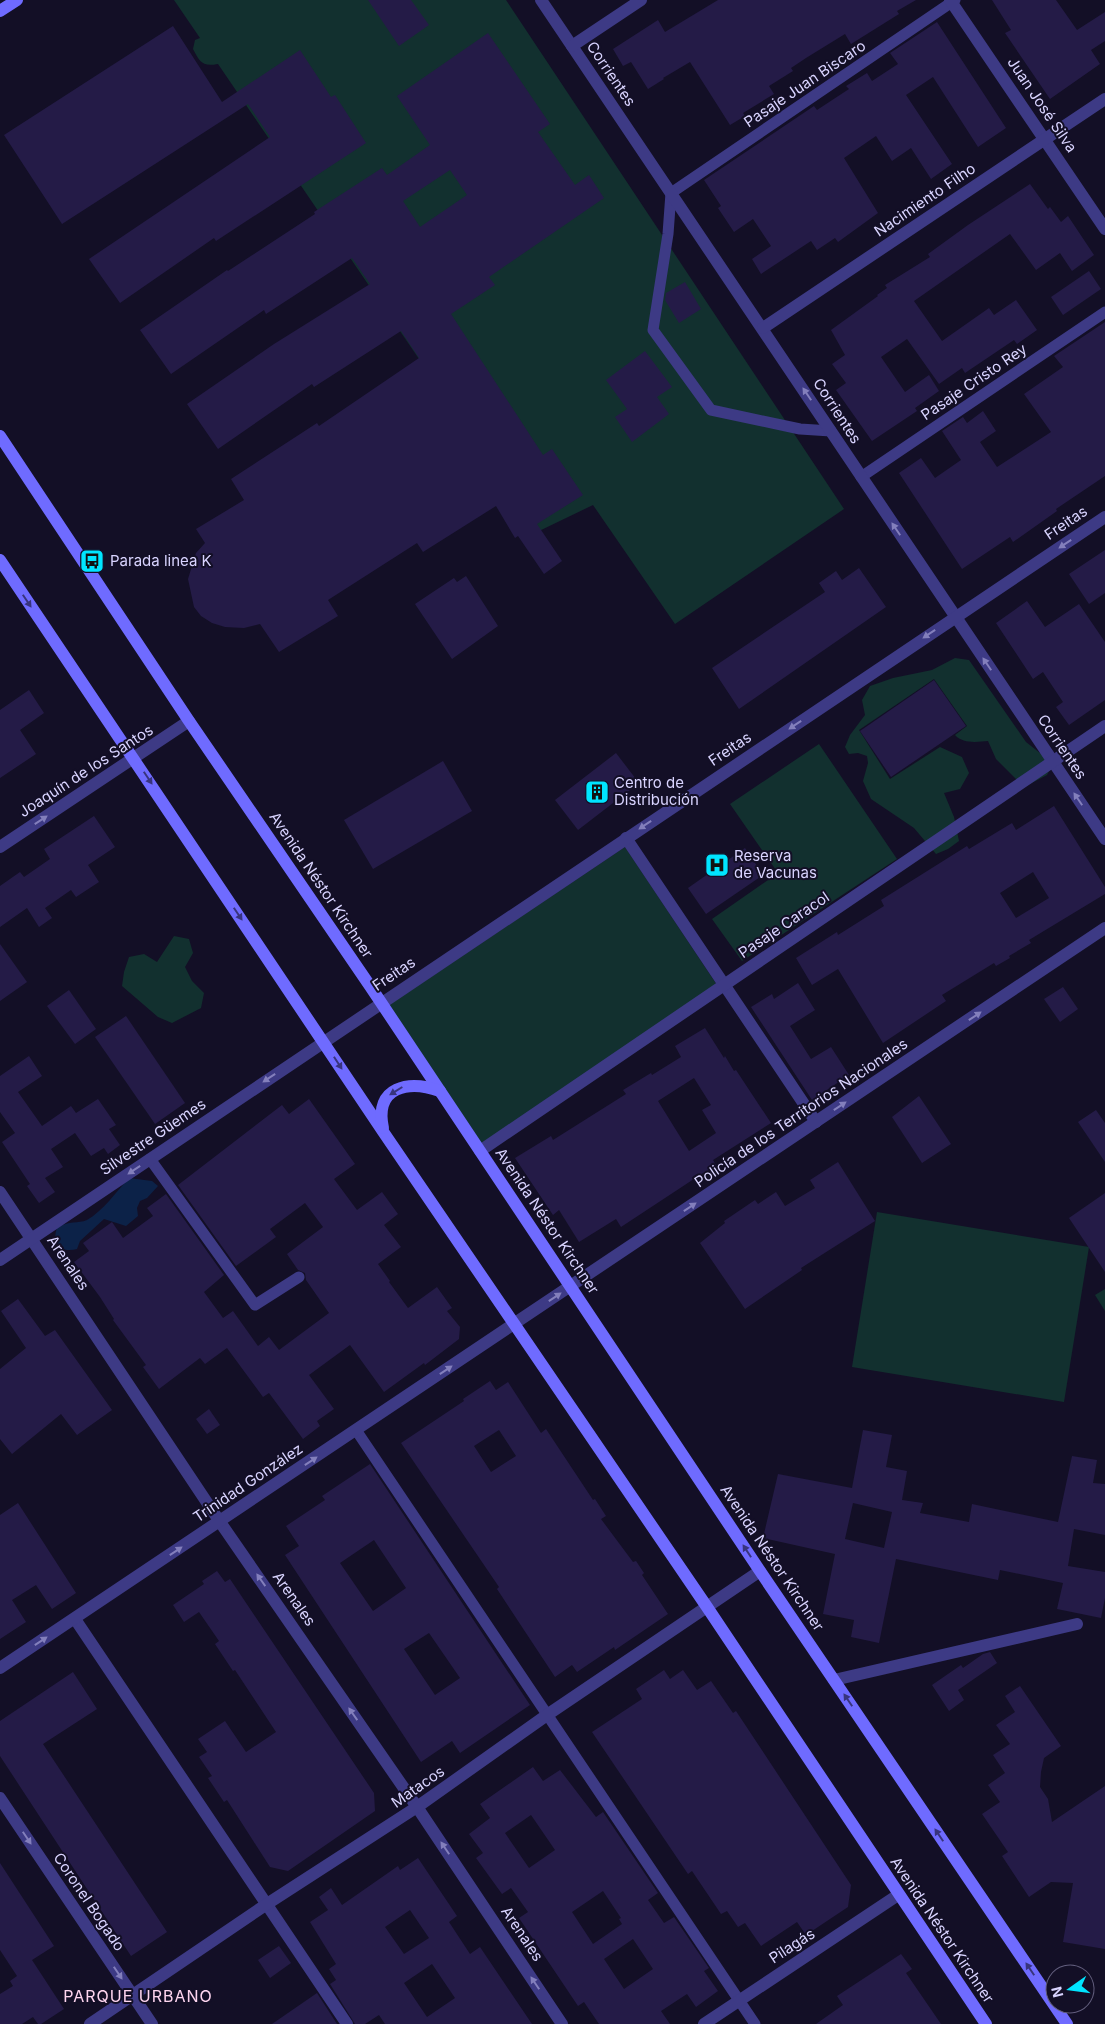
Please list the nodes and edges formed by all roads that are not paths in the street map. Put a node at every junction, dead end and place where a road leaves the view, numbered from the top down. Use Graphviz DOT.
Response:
graph roads {
  1 [pos="17,0"];
  2 [pos="542,0"];
  3 [pos="641,0"];
  4 [pos="953,1"];
  5 [pos="0,11"];
  6 [pos="572,46"];
  7 [pos="1105,99"];
  8 [pos="1045,139"];
  9 [pos="671,193"];
  10 [pos="1105,229"];
  11 [pos="1105,312"];
  12 [pos="763,328"];
  13 [pos="832,431"];
  14 [pos="0,436"];
  15 [pos="860,477"];
  16 [pos="1105,517"];
  17 [pos="0,560"];
  18 [pos="956,617"];
  19 [pos="189,721"];
  20 [pos="1105,726"];
  21 [pos="135,758"];
  22 [pos="1053,762"];
  23 [pos="626,838"];
  24 [pos="1105,839"];
  25 [pos="0,847"];
  26 [pos="1105,928"];
  27 [pos="724,985"];
  28 [pos="381,1002"];
  29 [pos="324,1041"];
  30 [pos="440,1091"];
  31 [pos="816,1122"];
  32 [pos="384,1133"];
  33 [pos="480,1151"];
  34 [pos="150,1159"];
  35 [pos="0,1192"];
  36 [pos="32,1239"];
  37 [pos="0,1260"];
  38 [pos="299,1277"];
  39 [pos="572,1286"];
  40 [pos="515,1324"];
  41 [pos="356,1430"];
  42 [pos="220,1522"];
  43 [pos="760,1571"];
  44 [pos="707,1607"];
  45 [pos="75,1619"];
  46 [pos="1077,1624"];
  47 [pos="0,1668"];
  48 [pos="834,1680"];
  49 [pos="547,1715"];
  50 [pos="0,1798"];
  51 [pos="417,1807"];
  52 [pos="898,1895"];
  53 [pos="267,1904"];
  54 [pos="132,1995"];
  55 [pos="739,2000"];
  56 [pos="90,2024"];
  57 [pos="152,2024"];
  58 [pos="347,2024"];
  59 [pos="562,2024"];
  60 [pos="704,2024"];
  61 [pos="755,2024"];
  62 [pos="986,2024"];
  63 [pos="1067,2024"];
  1 -- 5 [label="main road"];
  2 -- 6 [label="street, Corrientes"];
  3 -- 6 [label="street"];
  4 -- 8 [label="street, Juan José Silva"];
  4 -- 9 [label="lane, Pasaje Juan Biscaro"];
  6 -- 9 [label="street, Corrientes"];
  7 -- 8 [label="street, Nacimiento Filho"];
  8 -- 10 [label="street, Juan José Silva"];
  8 -- 12 [label="street, Nacimiento Filho"];
  9 -- 12 [label="street, Corrientes"];
  9 -- 13 [label="lane"];
  11 -- 15 [label="lane, Pasaje Cristo Rey"];
  13 -- 12 [label="street, Corrientes, one-way"];
  13 -- 15 [label="street, Corrientes"];
  14 -- 19 [label="main road, Avenida Néstor Kirchner"];
  18 -- 15 [label="street, Corrientes, one-way"];
  16 -- 18 [label="street, Freitas, one-way"];
  17 -- 21 [label="main road, Avenida Néstor Kirchner, one-way"];
  22 -- 18 [label="street, Corrientes, one-way"];
  18 -- 23 [label="street, Freitas, one-way"];
  19 -- 21 [label="street, Joaquín de los Santos"];
  19 -- 28 [label="main road, Avenida Néstor Kirchner"];
  20 -- 22 [label="street, Pasaje Caracol"];
  25 -- 21 [label="street, Joaquín de los Santos, one-way"];
  21 -- 29 [label="main road, Avenida Néstor Kirchner, one-way"];
  24 -- 22 [label="street, Corrientes, one-way"];
  22 -- 27 [label="street, Pasaje Caracol"];
  23 -- 27 [label="street"];
  23 -- 28 [label="street, Freitas"];
  31 -- 26 [label="street, Policía de los Territorios Nacionales, one-way"];
  27 -- 31 [label="street"];
  27 -- 33 [label="street, Pasaje Caracol"];
  28 -- 29 [label="street, Freitas"];
  28 -- 30 [label="main road, Avenida Néstor Kirchner"];
  29 -- 32 [label="main road, Avenida Néstor Kirchner, one-way"];
  29 -- 34 [label="street, Silvestre Güemes, one-way"];
  30 -- 32 [label="main road, one-way"];
  30 -- 33 [label="main road, Avenida Néstor Kirchner"];
  39 -- 31 [label="street, Policía de los Territorios Nacionales, one-way"];
  32 -- 40 [label="main road, Avenida Néstor Kirchner"];
  33 -- 39 [label="main road, Avenida Néstor Kirchner"];
  34 -- 36 [label="street, Silvestre Güemes, one-way"];
  34 -- 38 [label="lane"];
  35 -- 36 [label="street, Arenales"];
  36 -- 37 [label="street, Silvestre Güemes"];
  36 -- 42 [label="street, Arenales"];
  40 -- 39 [label="street, Policía de los Territorios Nacionales, one-way"];
  43 -- 39 [label="main road, Avenida Néstor Kirchner, one-way"];
  41 -- 40 [label="street, Trinidad González, one-way"];
  40 -- 44 [label="main road, Avenida Néstor Kirchner"];
  42 -- 41 [label="street, Trinidad González, one-way"];
  41 -- 49 [label="lane"];
  45 -- 42 [label="street, Trinidad González, one-way"];
  51 -- 42 [label="street, Arenales, one-way"];
  43 -- 44 [label="street, Matacos"];
  43 -- 48 [label="main road, Avenida Néstor Kirchner"];
  44 -- 49 [label="street, Matacos"];
  44 -- 52 [label="main road, Avenida Néstor Kirchner"];
  47 -- 45 [label="street, Trinidad González, one-way"];
  45 -- 53 [label="street"];
  46 -- 48 [label="street"];
  63 -- 48 [label="main road, Avenida Néstor Kirchner, one-way"];
  49 -- 51 [label="street, Matacos"];
  49 -- 55 [label="lane"];
  50 -- 54 [label="street, Coronel Bogado, one-way"];
  51 -- 53 [label="street, Matacos"];
  59 -- 51 [label="street, Arenales, one-way"];
  52 -- 55 [label="street, Pilagás"];
  52 -- 62 [label="main road, Avenida Néstor Kirchner"];
  53 -- 54 [label="street, Matacos"];
  53 -- 58 [label="street"];
  54 -- 56 [label="street, Matacos"];
  54 -- 57 [label="street, Coronel Bogado"];
  55 -- 60 [label="street, Pilagás"];
  55 -- 61 [label="lane"];
}
